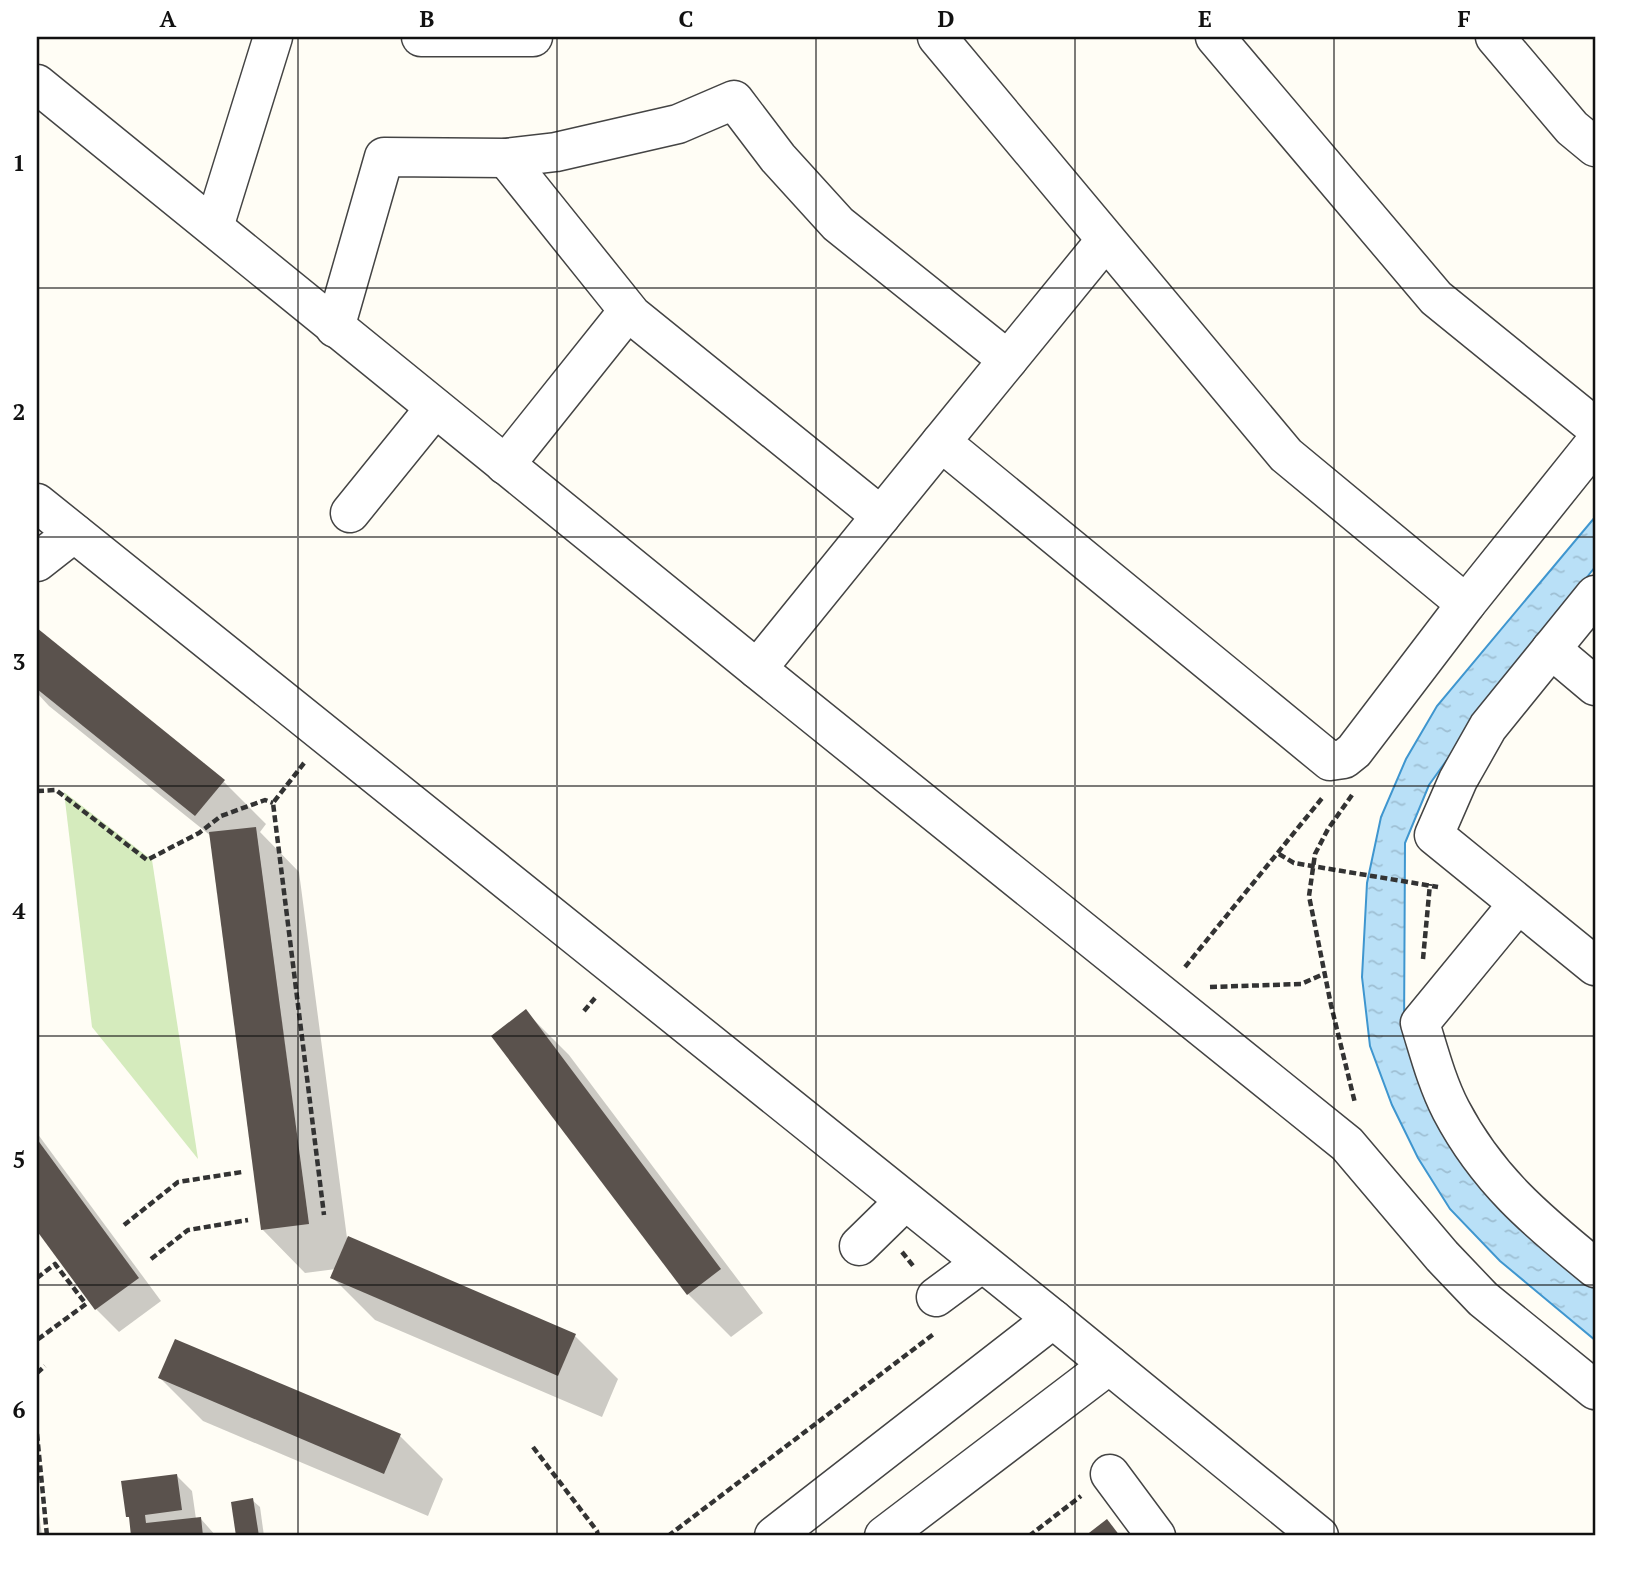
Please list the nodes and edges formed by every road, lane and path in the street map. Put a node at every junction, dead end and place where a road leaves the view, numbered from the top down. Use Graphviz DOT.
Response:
graph roads {
  1 [pos="273,37"];
  2 [pos="421,37"];
  3 [pos="533,37"];
  4 [pos="937,37"];
  5 [pos="1215,37"];
  6 [pos="1495,37"];
  7 [pos="37,84"];
  8 [pos="1595,147"];
  9 [pos="506,158"];
  10 [pos="214,227"];
  11 [pos="1105,241"];
  12 [pos="628,311"];
  13 [pos="335,328"];
  14 [pos="1008,360"];
  15 [pos="435,408"];
  16 [pos="1595,427"];
  17 [pos="941,442"];
  18 [pos="1595,443"];
  19 [pos="505,465"];
  20 [pos="37,503"];
  21 [pos="350,513"];
  22 [pos="881,516"];
  23 [pos="74,533"];
  24 [pos="37,562"];
  25 [pos="1595,595"];
  26 [pos="1466,604"];
  27 [pos="1552,649"];
  28 [pos="757,669"];
  29 [pos="1595,685"];
  30 [pos="306,759"];
  31 [pos="1344,759"];
  32 [pos="37,791"];
  33 [pos="273,803"];
  34 [pos="1279,854"];
  35 [pos="1314,866"];
  36 [pos="1431,874"];
  37 [pos="1423,885"];
  38 [pos="1517,905"];
  39 [pos="1595,966"];
  40 [pos="1326,973"];
  41 [pos="1205,987"];
  42 [pos="597,994"];
  43 [pos="1162,995"];
  44 [pos="1440,997"];
  45 [pos="584,1011"];
  46 [pos="1347,1144"];
  47 [pos="242,1172"];
  48 [pos="905,1201"];
  49 [pos="324,1215"];
  50 [pos="248,1220"];
  51 [pos="124,1225"];
  52 [pos="859,1247"];
  53 [pos="150,1259"];
  54 [pos="982,1263"];
  55 [pos="1595,1268"];
  56 [pos="37,1278"];
  57 [pos="937,1313"];
  58 [pos="1053,1319"];
  59 [pos="37,1340"];
  60 [pos="1109,1365"];
  61 [pos="45,1366"];
  62 [pos="37,1373"];
  63 [pos="1595,1390"];
  64 [pos="37,1434"];
  65 [pos="533,1447"];
  66 [pos="1110,1474"];
  67 [pos="47,1536"];
  68 [pos="598,1536"];
  69 [pos="668,1536"];
  70 [pos="774,1536"];
  71 [pos="884,1536"];
  72 [pos="1156,1536"];
  73 [pos="1319,1536"];
  1 -- 10 [label="street"];
  2 -- 3 [label="street"];
  4 -- 11 [label="street"];
  5 -- 16 [label="street"];
  6 -- 8 [label="street"];
  7 -- 10 [label="street"];
  9 -- 12 [label="street"];
  9 -- 13 [label="street"];
  9 -- 14 [label="street"];
  10 -- 13 [label="street"];
  11 -- 14 [label="street"];
  11 -- 26 [label="street"];
  12 -- 19 [label="street"];
  12 -- 22 [label="street"];
  13 -- 15 [label="street"];
  14 -- 17 [label="street"];
  15 -- 19 [label="street"];
  15 -- 21 [label="street"];
  17 -- 22 [label="street"];
  17 -- 31 [label="street"];
  18 -- 26 [label="street"];
  19 -- 28 [label="street"];
  20 -- 23 [label="street"];
  22 -- 28 [label="street"];
  23 -- 24 [label="street"];
  23 -- 48 [label="street"];
  25 -- 27 [label="street"];
  26 -- 31 [label="street"];
  27 -- 29 [label="street"];
  27 -- 38 [label="street"];
  28 -- 43 [label="street"];
  30 -- 33 [label="path"];
  31 -- 34 [label="path"];
  31 -- 35 [label="path"];
  32 -- 33 [label="path"];
  33 -- 49 [label="path"];
  34 -- 35 [label="path"];
  34 -- 43 [label="path"];
  35 -- 37 [label="path"];
  35 -- 40 [label="path"];
  36 -- 44 [label="path"];
  38 -- 39 [label="street"];
  38 -- 44 [label="street"];
  40 -- 41 [label="path"];
  40 -- 46 [label="path"];
  42 -- 45 [label="path"];
  43 -- 46 [label="street"];
  44 -- 55 [label="street"];
  46 -- 63 [label="street"];
  47 -- 51 [label="path"];
  48 -- 52 [label="street"];
  48 -- 54 [label="street"];
  50 -- 53 [label="path"];
  54 -- 57 [label="street"];
  54 -- 58 [label="street"];
  56 -- 59 [label="path"];
  57 -- 69 [label="path"];
  58 -- 60 [label="street"];
  58 -- 70 [label="street"];
  60 -- 71 [label="street"];
  60 -- 73 [label="street"];
  61 -- 62 [label="path"];
  64 -- 67 [label="path"];
  65 -- 68 [label="path"];
  66 -- 72 [label="street"];
}
